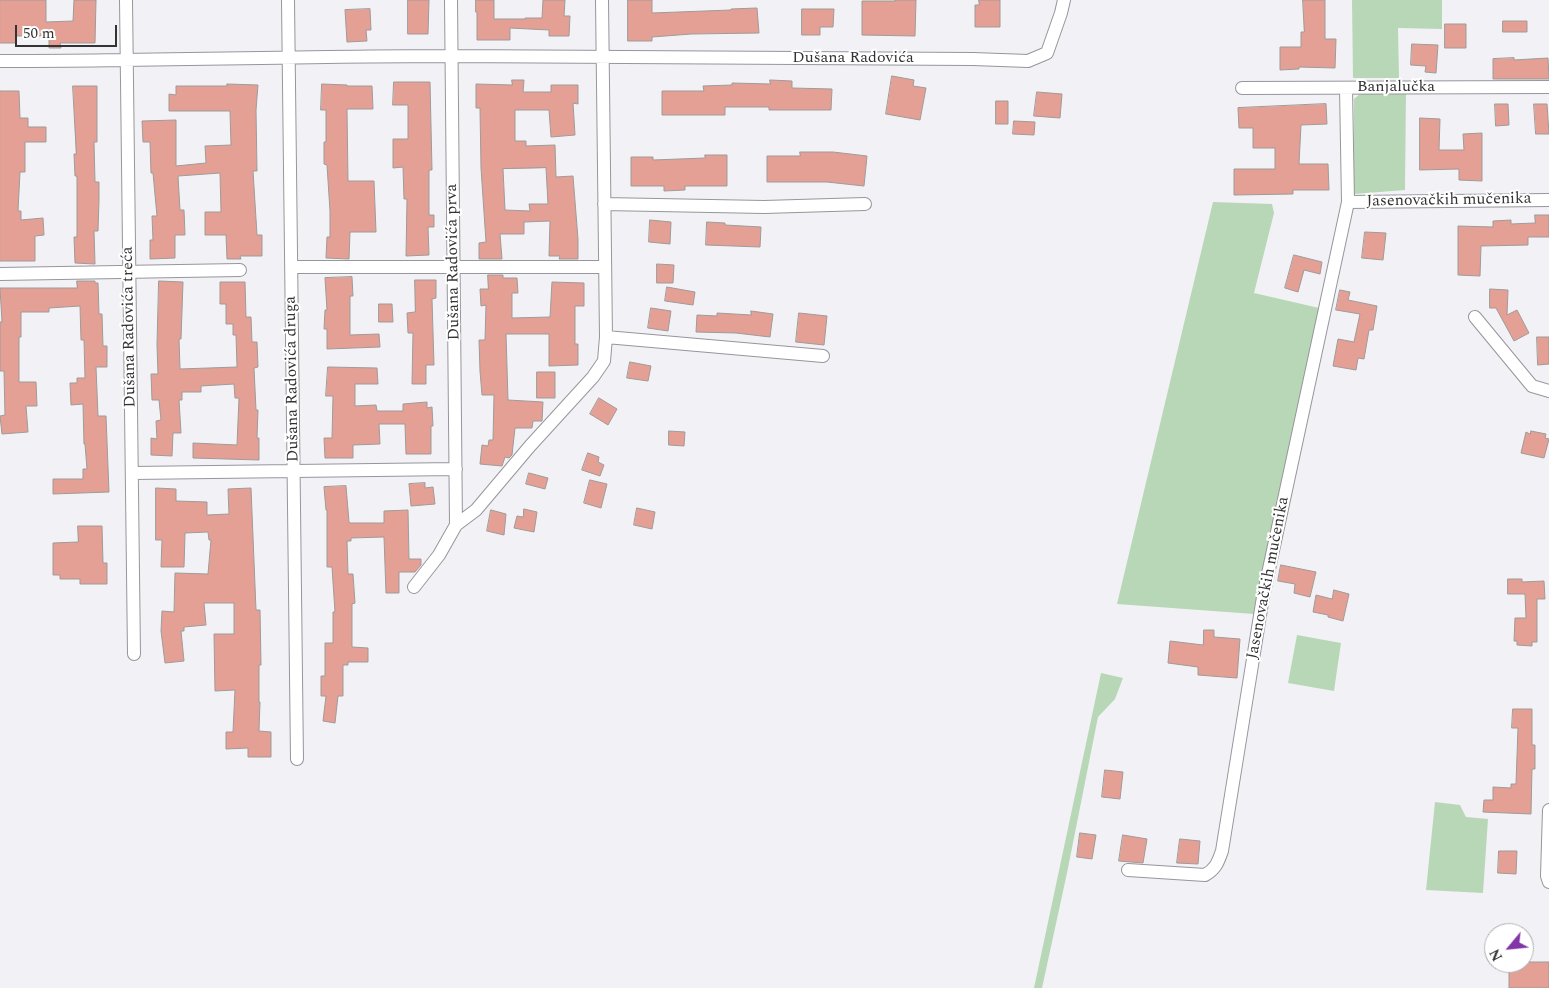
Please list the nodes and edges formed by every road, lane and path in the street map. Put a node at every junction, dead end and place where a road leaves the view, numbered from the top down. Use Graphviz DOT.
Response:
graph roads {
  1 [pos="126,0"];
  2 [pos="288,0"];
  3 [pos="451,0"];
  4 [pos="602,0"];
  5 [pos="1064,0"];
  6 [pos="452,56"];
  7 [pos="289,57"];
  8 [pos="602,57"];
  9 [pos="0,61"];
  10 [pos="127,61"];
  11 [pos="1549,87"];
  12 [pos="1242,88"];
  13 [pos="1346,88"];
  14 [pos="1549,200"];
  15 [pos="1348,202"];
  16 [pos="604,204"];
  17 [pos="865,204"];
  18 [pos="454,266"];
  19 [pos="292,267"];
  20 [pos="604,267"];
  21 [pos="240,270"];
  22 [pos="129,272"];
  23 [pos="0,274"];
  24 [pos="1475,317"];
  25 [pos="606,337"];
  26 [pos="823,356"];
  27 [pos="1549,391"];
  28 [pos="456,469"];
  29 [pos="294,472"];
  30 [pos="132,473"];
  31 [pos="456,525"];
  32 [pos="414,587"];
  33 [pos="134,654"];
  34 [pos="298,759"];
  35 [pos="1549,810"];
  36 [pos="1128,870"];
  37 [pos="1549,882"];
  1 -- 10 [label="street, Dušana Radovića treća"];
  2 -- 7 [label="street, Dušana Radovića druga"];
  3 -- 6 [label="street, Dušana Radovića prva"];
  4 -- 8 [label="street"];
  5 -- 8 [label="street, Dušana Radovića"];
  6 -- 7 [label="street, Dušana Radovića"];
  6 -- 8 [label="street, Dušana Radovića"];
  6 -- 18 [label="street, Dušana Radovića prva"];
  7 -- 10 [label="street, Dušana Radovića"];
  7 -- 19 [label="street, Dušana Radovića druga"];
  8 -- 16 [label="street"];
  9 -- 10 [label="street, Dušana Radovića"];
  10 -- 22 [label="street, Dušana Radovića treća"];
  11 -- 13 [label="street, Banjalučka"];
  12 -- 13 [label="street, Banjalučka"];
  13 -- 15 [label="street, Jasenovačkih mučenika"];
  14 -- 15 [label="street, Jasenovačkih mučenika"];
  15 -- 36 [label="street, Jasenovačkih mučenika"];
  16 -- 17 [label="street"];
  16 -- 20 [label="street"];
  18 -- 19 [label="street"];
  18 -- 20 [label="street"];
  18 -- 28 [label="street, Dušana Radovića prva"];
  19 -- 29 [label="street, Dušana Radovića druga"];
  20 -- 25 [label="street"];
  21 -- 22 [label="street"];
  22 -- 23 [label="street"];
  22 -- 30 [label="street, Dušana Radovića treća"];
  24 -- 27 [label="street"];
  25 -- 26 [label="street"];
  25 -- 31 [label="street"];
  28 -- 29 [label="street"];
  28 -- 31 [label="street, Dušana Radovića prva"];
  29 -- 30 [label="street"];
  29 -- 34 [label="street, Dušana Radovića druga"];
  30 -- 33 [label="street, Dušana Radovića treća"];
  31 -- 32 [label="street"];
  35 -- 37 [label="street"];
}
